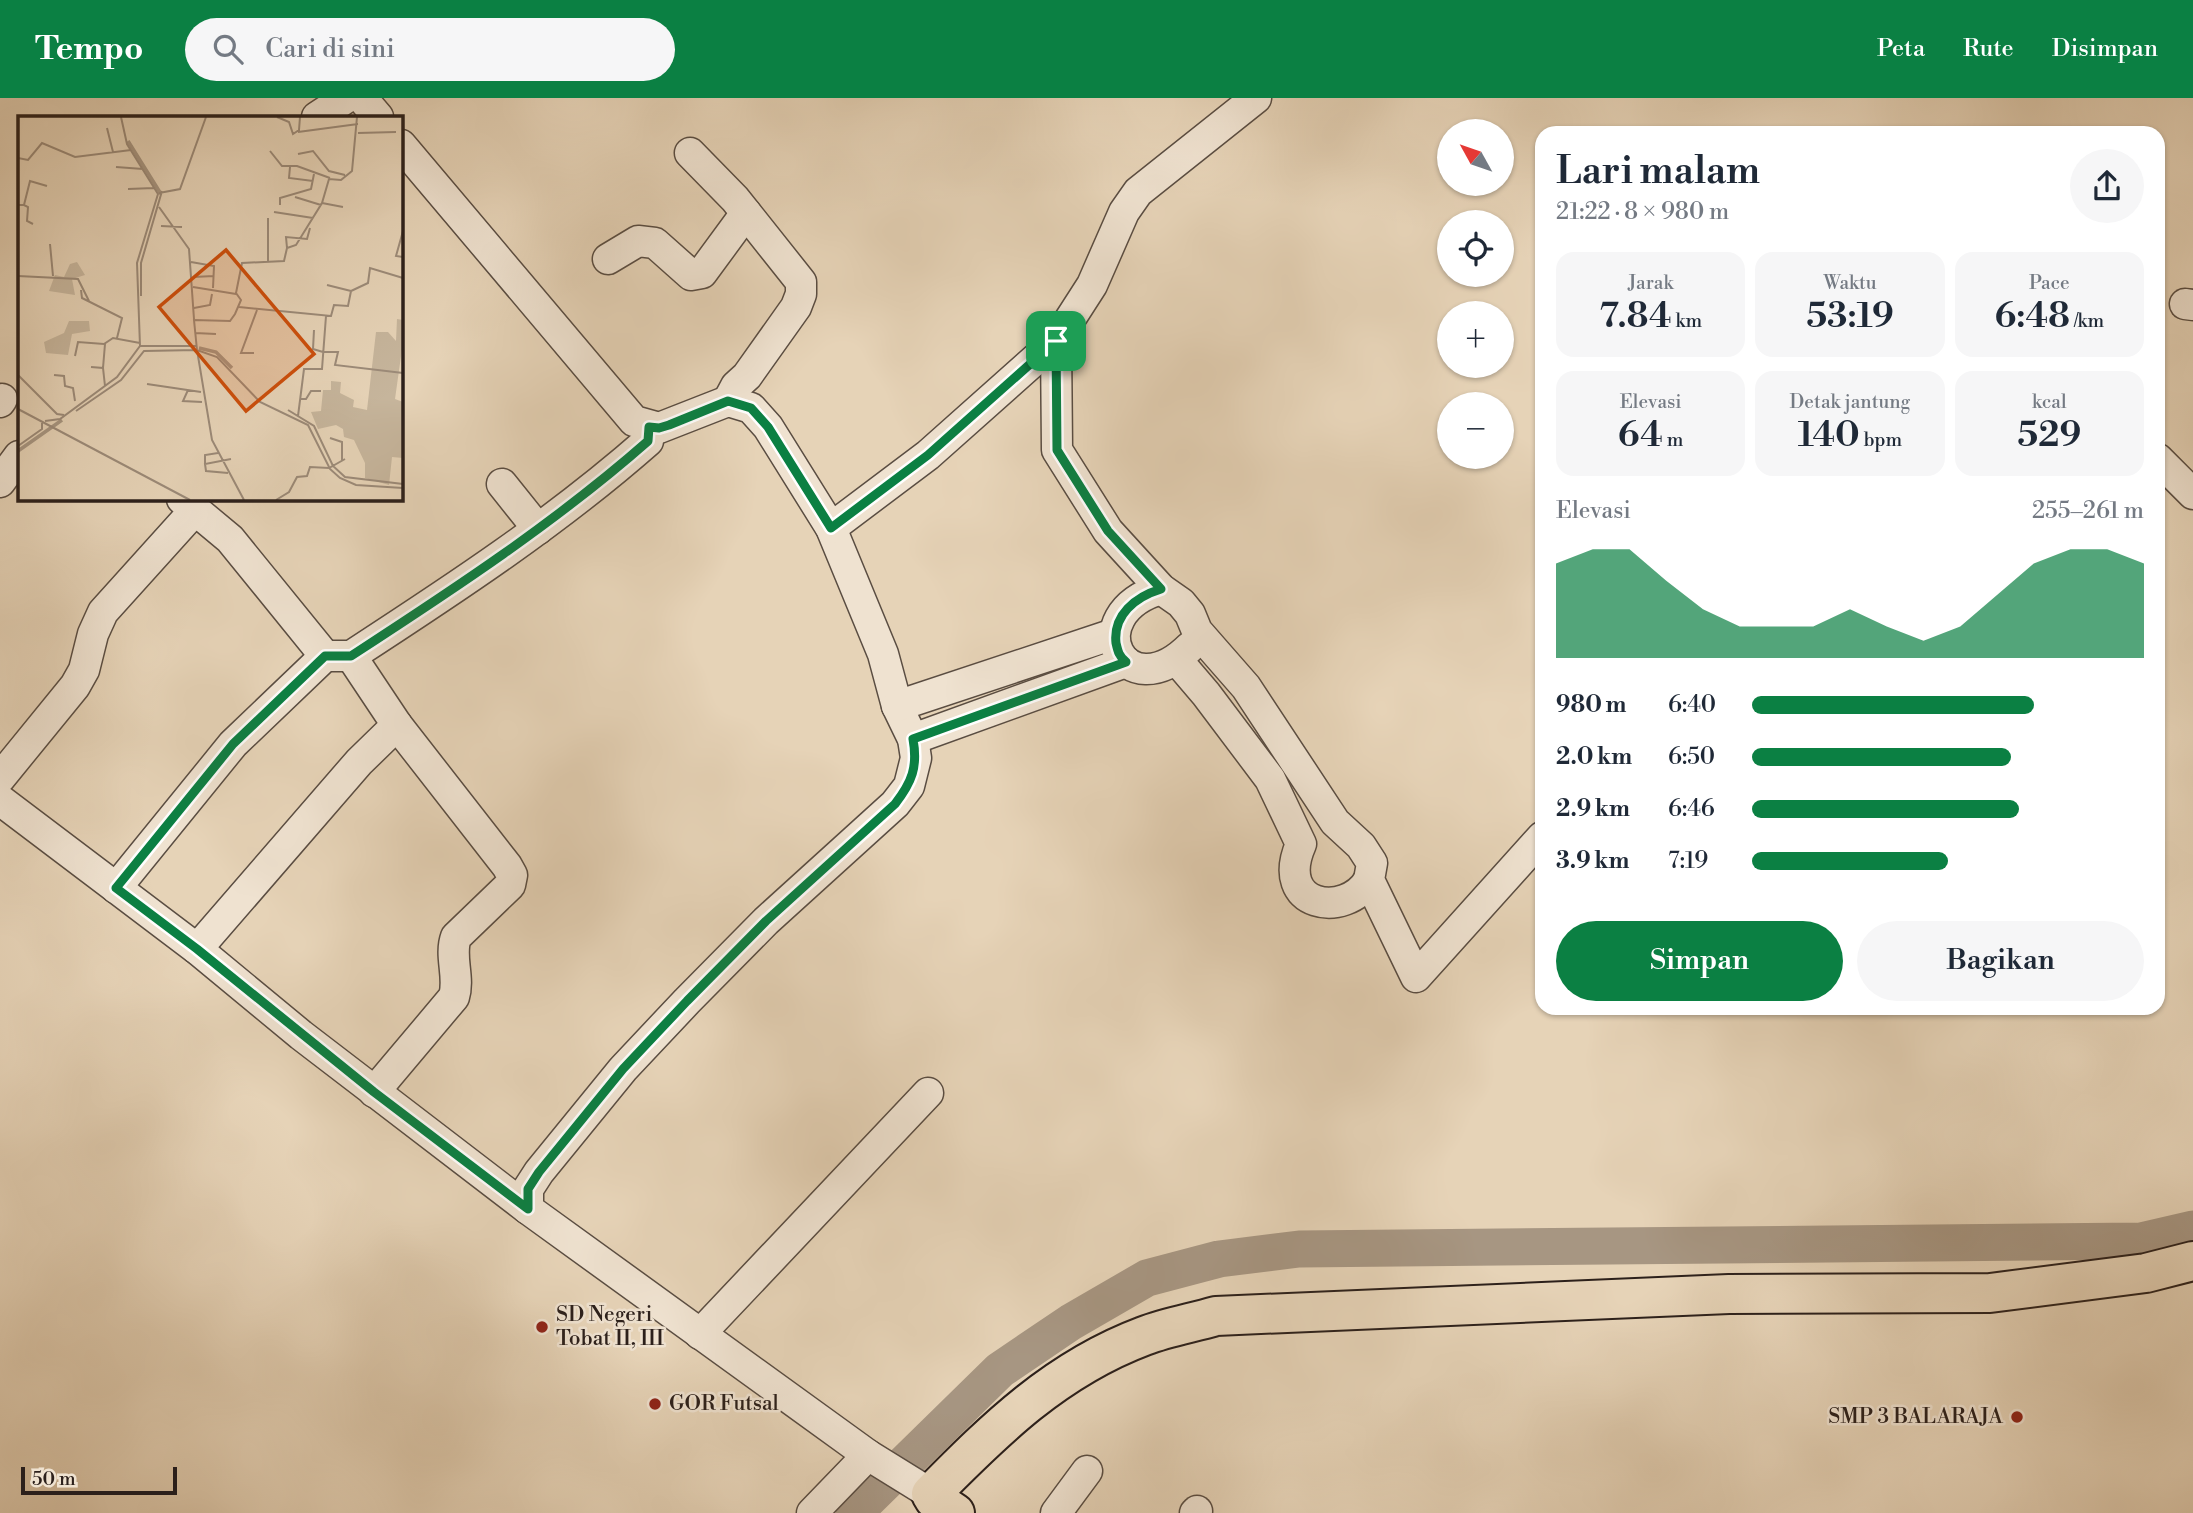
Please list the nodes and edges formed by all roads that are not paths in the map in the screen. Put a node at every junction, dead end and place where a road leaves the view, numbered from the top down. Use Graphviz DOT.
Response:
graph roads {
  1 [pos="346,98"];
  2 [pos="362,98"];
  3 [pos="1256,98"];
  4 [pos="319,116"];
  5 [pos="377,116"];
  6 [pos="402,146"];
  7 [pos="690,153"];
  8 [pos="746,213"];
  9 [pos="608,259"];
  10 [pos="1056,341"];
  11 [pos="728,401"];
  12 [pos="649,427"];
  13 [pos="18,457"];
  14 [pos="2165,466"];
  15 [pos="0,482"];
  16 [pos="502,484"];
  17 [pos="2193,494"];
  18 [pos="188,504"];
  19 [pos="831,528"];
  20 [pos="538,529"];
  21 [pos="1161,589"];
  22 [pos="1197,631"];
  23 [pos="1114,634"];
  24 [pos="338,656"];
  25 [pos="1177,660"];
  26 [pos="1126,662"];
  27 [pos="897,706"];
  28 [pos="397,724"];
  29 [pos="913,739"];
  30 [pos="0,778"];
  31 [pos="0,800"];
  32 [pos="1335,822"];
  33 [pos="1301,844"];
  34 [pos="1535,845"];
  35 [pos="1369,880"];
  36 [pos="116,888"];
  37 [pos="197,949"];
  38 [pos="374,1092"];
  39 [pos="928,1093"];
  40 [pos="528,1209"];
  41 [pos="2193,1261"];
  42 [pos="700,1334"];
  43 [pos="876,1460"];
  44 [pos="1087,1471"];
  45 [pos="932,1502"];
  46 [pos="812,1513"];
  47 [pos="1056,1513"];
  1 -- 4 [label="street"];
  2 -- 5 [label="street"];
  3 -- 10 [label="street"];
  6 -- 12 [label="street"];
  7 -- 8 [label="street"];
  8 -- 9 [label="street"];
  8 -- 11 [label="street"];
  10 -- 19 [label="street"];
  10 -- 21 [label="street"];
  11 -- 12 [label="street"];
  11 -- 19 [label="street"];
  12 -- 20 [label="street"];
  13 -- 15 [label="street"];
  14 -- 17 [label="street"];
  16 -- 20 [label="street"];
  18 -- 24 [label="street"];
  18 -- 30 [label="street"];
  19 -- 27 [label="street"];
  20 -- 24 [label="street"];
  21 -- 22 [label="street"];
  21 -- 23 [label="street"];
  22 -- 25 [label="street"];
  22 -- 32 [label="street"];
  23 -- 26 [label="street"];
  23 -- 27 [label="street"];
  24 -- 28 [label="street"];
  24 -- 36 [label="street"];
  25 -- 26 [label="street"];
  25 -- 33 [label="street"];
  26 -- 29 [label="street"];
  27 -- 29 [label="street"];
  28 -- 37 [label="street"];
  28 -- 38 [label="street"];
  29 -- 40 [label="street"];
  31 -- 36 [label="street"];
  32 -- 33 [label="street"];
  32 -- 35 [label="street"];
  33 -- 35 [label="street"];
  34 -- 35 [label="street"];
  36 -- 37 [label="street"];
  37 -- 38 [label="street"];
  38 -- 40 [label="street"];
  39 -- 42 [label="street"];
  40 -- 42 [label="street"];
  41 -- 45 [label="main road"];
  42 -- 43 [label="street"];
  43 -- 45 [label="street"];
  43 -- 46 [label="street"];
  44 -- 47 [label="street"];
}
